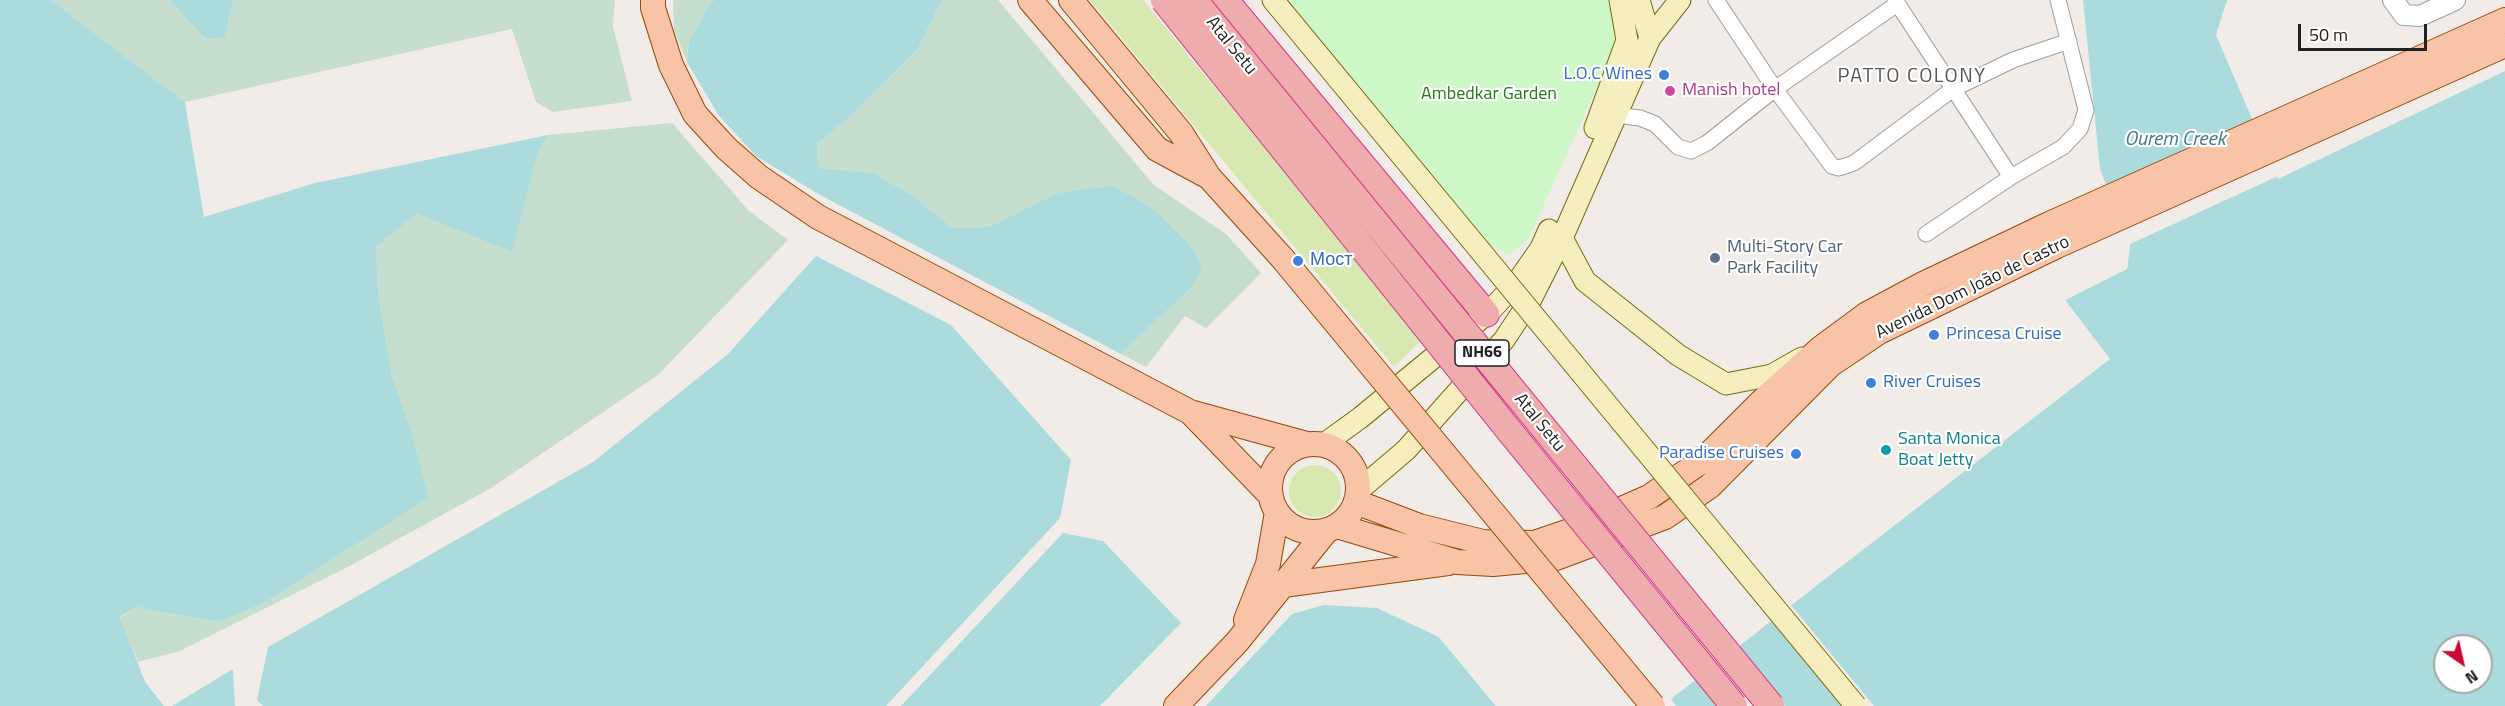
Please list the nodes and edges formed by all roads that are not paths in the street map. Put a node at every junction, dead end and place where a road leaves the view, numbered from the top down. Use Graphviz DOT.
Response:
graph roads {
  1 [pos="653,0"];
  2 [pos="1030,0"];
  3 [pos="1071,0"];
  4 [pos="1164,0"];
  5 [pos="1194,0"];
  6 [pos="1226,0"];
  7 [pos="1273,0"];
  8 [pos="1620,0"];
  9 [pos="1639,0"];
  10 [pos="1680,0"];
  11 [pos="1716,0"];
  12 [pos="2058,0"];
  13 [pos="2393,0"];
  14 [pos="2455,0"];
  15 [pos="1896,2"];
  16 [pos="2505,20"];
  17 [pos="1650,38"];
  18 [pos="2069,41"];
  19 [pos="2505,45"];
  20 [pos="1775,89"];
  21 [pos="1953,89"];
  22 [pos="1616,115"];
  23 [pos="1209,177"];
  24 [pos="2011,177"];
  25 [pos="1926,234"];
  26 [pos="2053,235"];
  27 [pos="1562,238"];
  28 [pos="1493,307"];
  29 [pos="1519,318"];
  30 [pos="1821,348"];
  31 [pos="1190,412"];
  32 [pos="1315,444"];
  33 [pos="1357,496"];
  34 [pos="1273,503"];
  35 [pos="1332,528"];
  36 [pos="1457,561"];
  37 [pos="1283,585"];
  38 [pos="1237,642"];
  39 [pos="1176,706"];
  40 [pos="1653,706"];
  41 [pos="1734,706"];
  42 [pos="1771,706"];
  43 [pos="1856,706"];
  1 -- 31 [label="main road"];
  2 -- 23 [label="main road"];
  3 -- 23 [label="main road"];
  4 -- 41 [label="highway, Atal Setu / NH66, bridge"];
  5 -- 42 [label="highway, Atal Setu / NH66, bridge"];
  6 -- 28 [label="highway"];
  7 -- 43 [label="main road, bridge"];
  8 -- 28 [label="main road"];
  9 -- 17 [label="main road"];
  10 -- 17 [label="main road"];
  11 -- 20 [label="street"];
  12 -- 18 [label="street"];
  13 -- 14 [label="street"];
  15 -- 20 [label="street"];
  15 -- 21 [label="street"];
  16 -- 26 [label="main road, Avenida Dom João de Castro"];
  17 -- 22 [label="main road"];
  18 -- 21 [label="street"];
  18 -- 24 [label="street"];
  19 -- 26 [label="main road, Avenida Dom João de Castro"];
  20 -- 21 [label="street"];
  20 -- 22 [label="street"];
  21 -- 24 [label="street"];
  22 -- 27 [label="main road"];
  23 -- 40 [label="main road, bridge"];
  24 -- 25 [label="street"];
  26 -- 30 [label="main road, Avenida Dom João de Castro"];
  26 -- 36 [label="main road, Avenida Dom João de Castro"];
  27 -- 29 [label="main road"];
  27 -- 30 [label="main road"];
  28 -- 29 [label="main road"];
  28 -- 32 [label="main road"];
  29 -- 33 [label="main road"];
  30 -- 33 [label="main road, Avenida Dom João de Castro"];
  31 -- 32 [label="main road"];
  31 -- 34 [label="main road"];
  32 -- 33 [label="main road"];
  32 -- 34 [label="main road"];
  33 -- 35 [label="main road"];
  34 -- 35 [label="main road"];
  34 -- 38 [label="main road"];
  35 -- 36 [label="main road, Avenida Dom João de Castro"];
  35 -- 37 [label="main road"];
  36 -- 37 [label="main road"];
  37 -- 38 [label="main road"];
  38 -- 39 [label="main road"];
}
